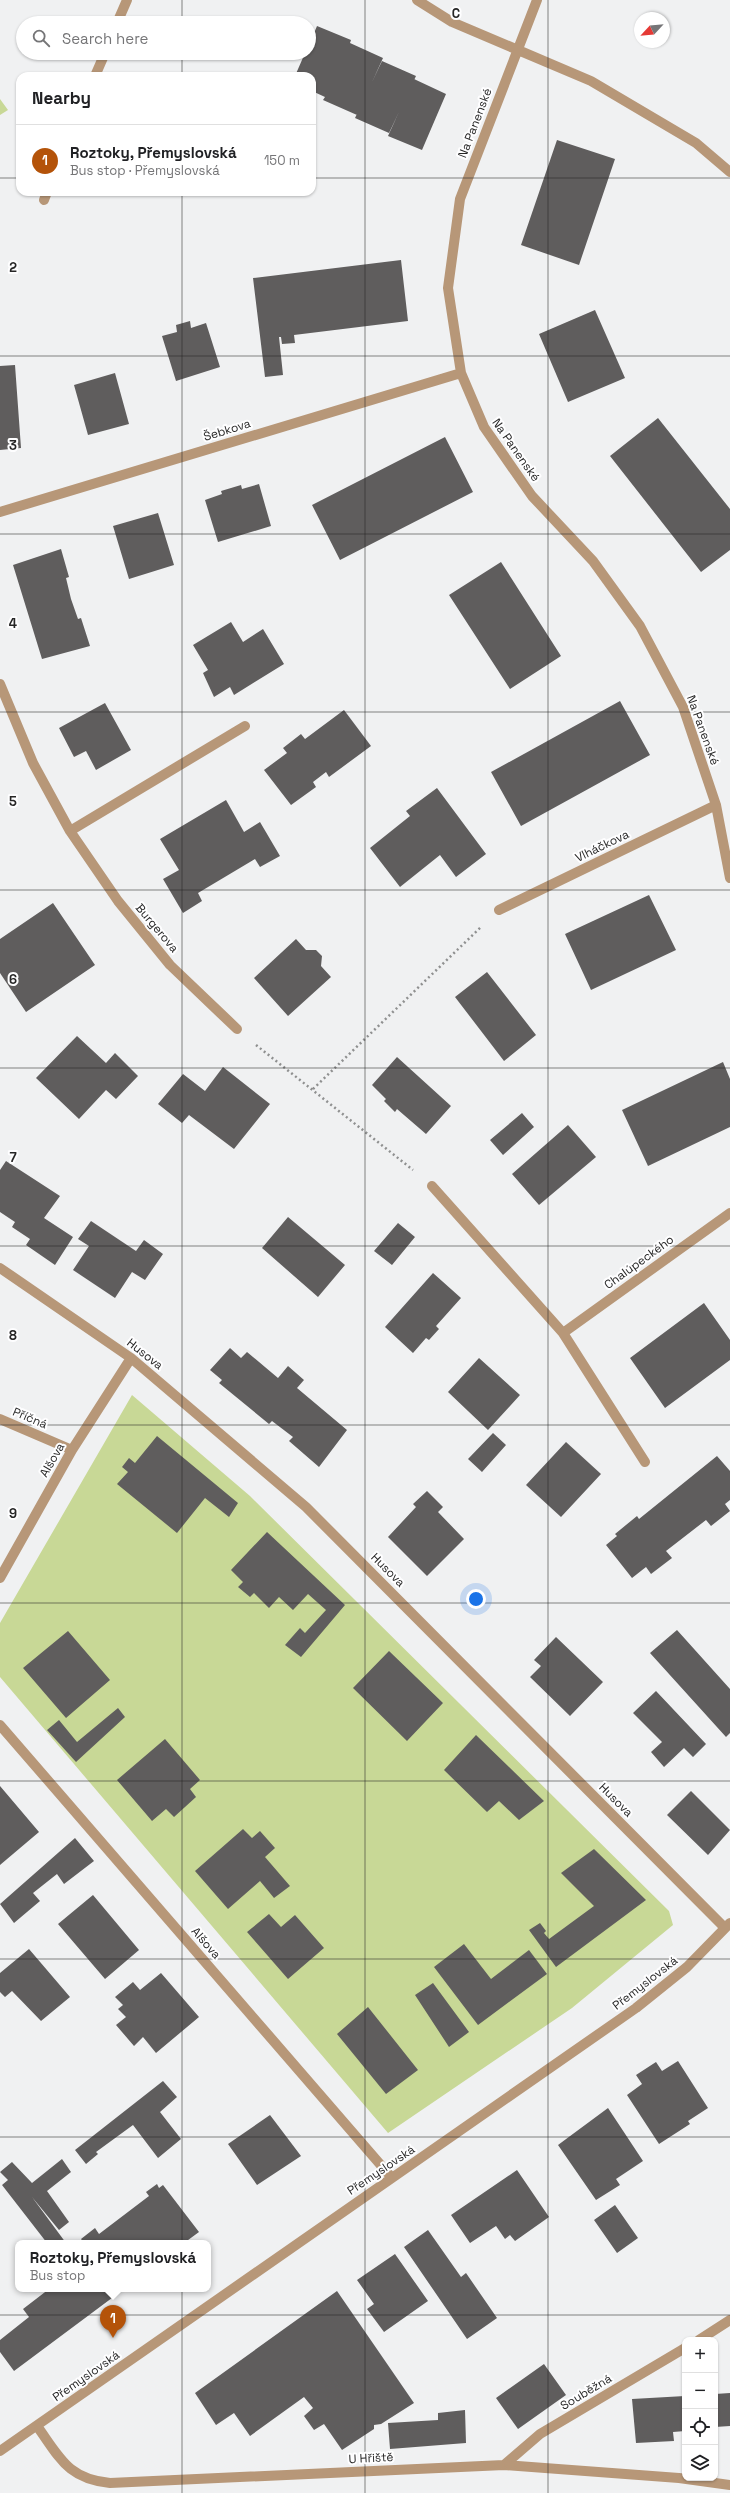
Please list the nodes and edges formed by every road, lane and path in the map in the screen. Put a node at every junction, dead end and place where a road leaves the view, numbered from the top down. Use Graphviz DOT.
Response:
graph roads {
  1 [pos="127,0"];
  2 [pos="417,0"];
  3 [pos="537,0"];
  4 [pos="120,16"];
  5 [pos="518,50"];
  6 [pos="102,60"];
  7 [pos="97,72"];
  8 [pos="730,172"];
  9 [pos="461,373"];
  10 [pos="0,512"];
  11 [pos="0,684"];
  12 [pos="245,726"];
  13 [pos="716,805"];
  14 [pos="70,832"];
  15 [pos="730,878"];
  16 [pos="499,910"];
  17 [pos="236,1029"];
  18 [pos="313,1089"];
  19 [pos="432,1186"];
  20 [pos="730,1213"];
  21 [pos="0,1268"];
  22 [pos="562,1332"];
  23 [pos="131,1358"];
  24 [pos="0,1419"];
  25 [pos="72,1450"];
  26 [pos="644,1462"];
  27 [pos="0,1578"];
  28 [pos="0,1724"];
  29 [pos="727,1926"];
  30 [pos="392,2178"];
  31 [pos="730,2320"];
  32 [pos="704,2337"];
  33 [pos="682,2350"];
  34 [pos="37,2426"];
  35 [pos="0,2451"];
  36 [pos="504,2465"];
  37 [pos="730,2485"];
  1 -- 4 [label="street"];
  2 -- 5 [label="street"];
  3 -- 5 [label="street, Na Panenské"];
  5 -- 8 [label="street"];
  5 -- 9 [label="street, Na Panenské"];
  6 -- 7 [label="street"];
  9 -- 10 [label="street, Šebkova"];
  9 -- 13 [label="street, Na Panenské"];
  11 -- 14 [label="street, Burgerova"];
  12 -- 14 [label="street"];
  13 -- 15 [label="street, Na Panenské"];
  13 -- 16 [label="street, Vlháčkova"];
  14 -- 17 [label="street, Burgerova"];
  16 -- 18 [label="path"];
  17 -- 18 [label="path"];
  18 -- 19 [label="path"];
  19 -- 22 [label="street"];
  20 -- 22 [label="street, Chalúpeckého"];
  21 -- 23 [label="street, Husova"];
  22 -- 26 [label="street"];
  23 -- 25 [label="street, Alšova"];
  23 -- 29 [label="street, Husova"];
  24 -- 25 [label="street, Příčná"];
  25 -- 27 [label="street, Alšova"];
  28 -- 30 [label="street, Alšova"];
  29 -- 30 [label="street, Přemyslovská"];
  30 -- 34 [label="street, Přemyslovská"];
  31 -- 32 [label="street"];
  33 -- 36 [label="street, Souběžná"];
  34 -- 35 [label="street, Přemyslovská"];
  34 -- 36 [label="street, U Hřiště"];
  36 -- 37 [label="street, U Hřiště"];
}
